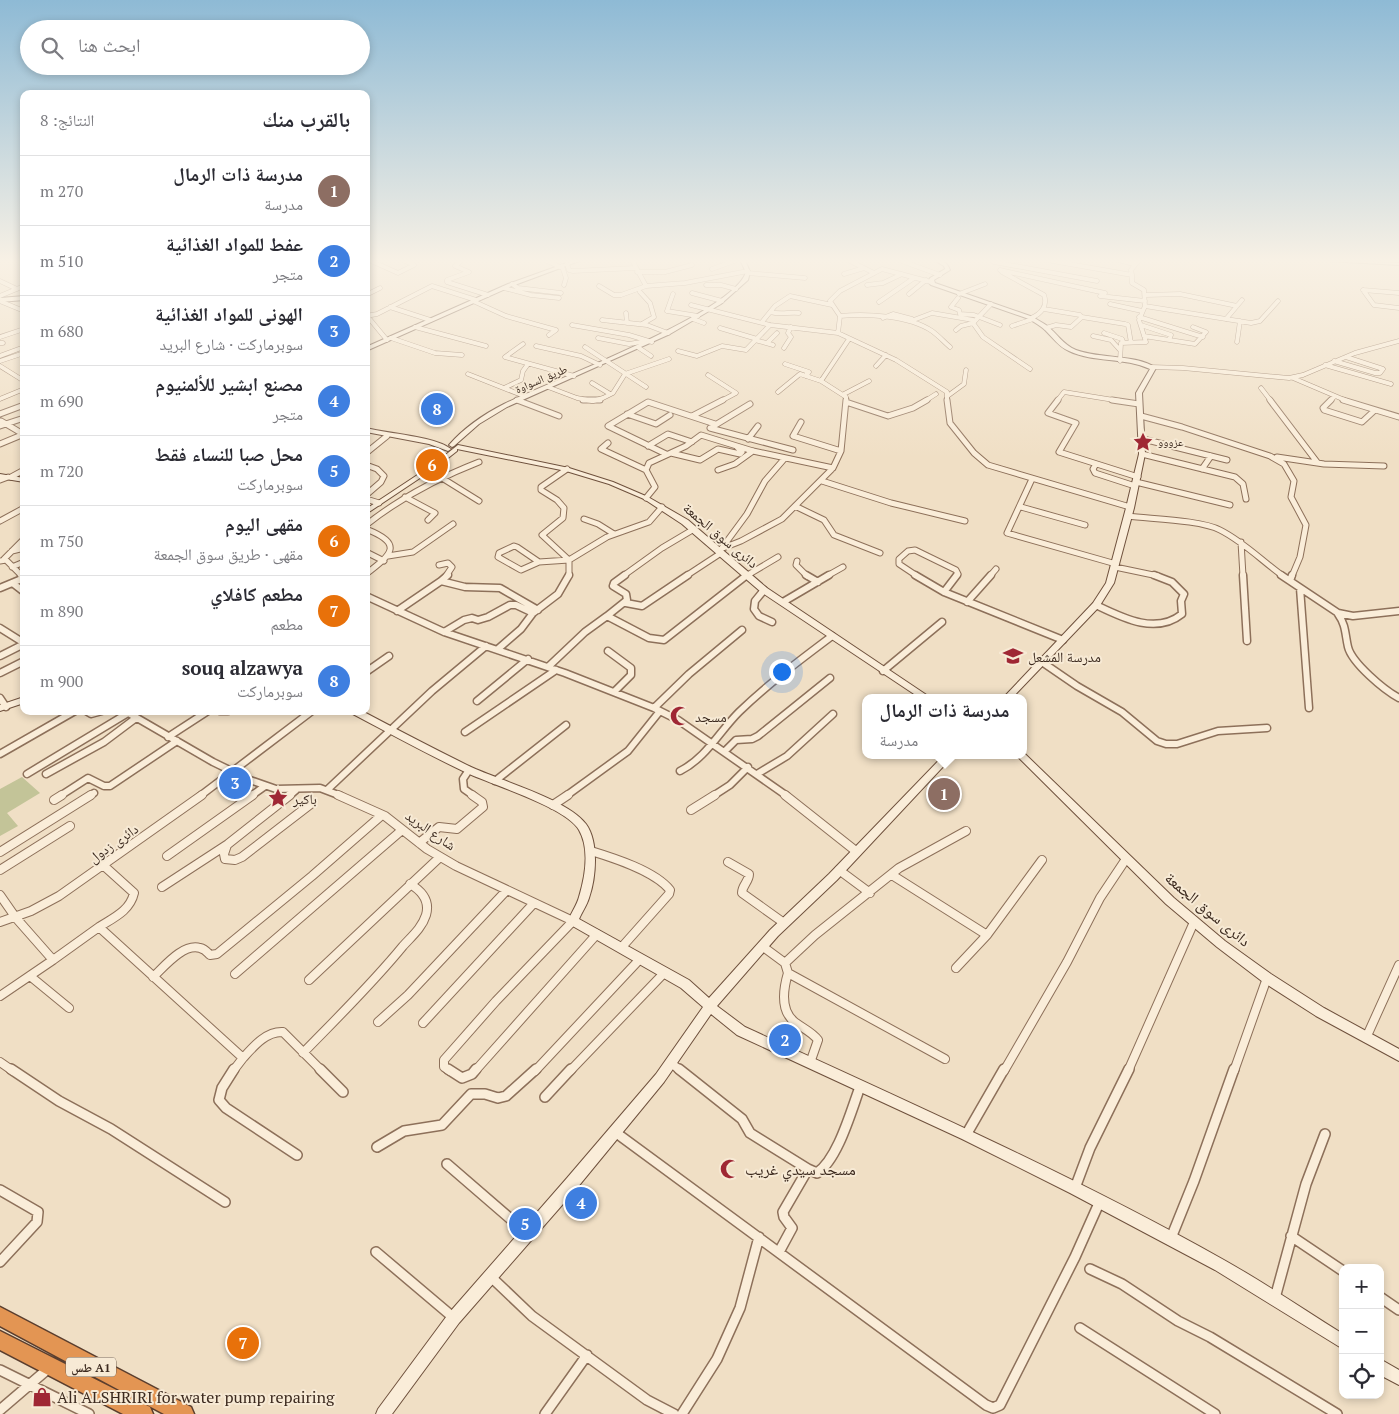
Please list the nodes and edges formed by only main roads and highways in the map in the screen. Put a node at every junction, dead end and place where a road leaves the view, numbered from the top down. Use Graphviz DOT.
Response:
graph roads {
  1 [pos="0,1316"];
  2 [pos="0,1340"];
  3 [pos="143,1414"];
  4 [pos="184,1414"];
  1 -- 4 [label="highway, طس A1"];
  2 -- 3 [label="highway, طس A1"];
}
